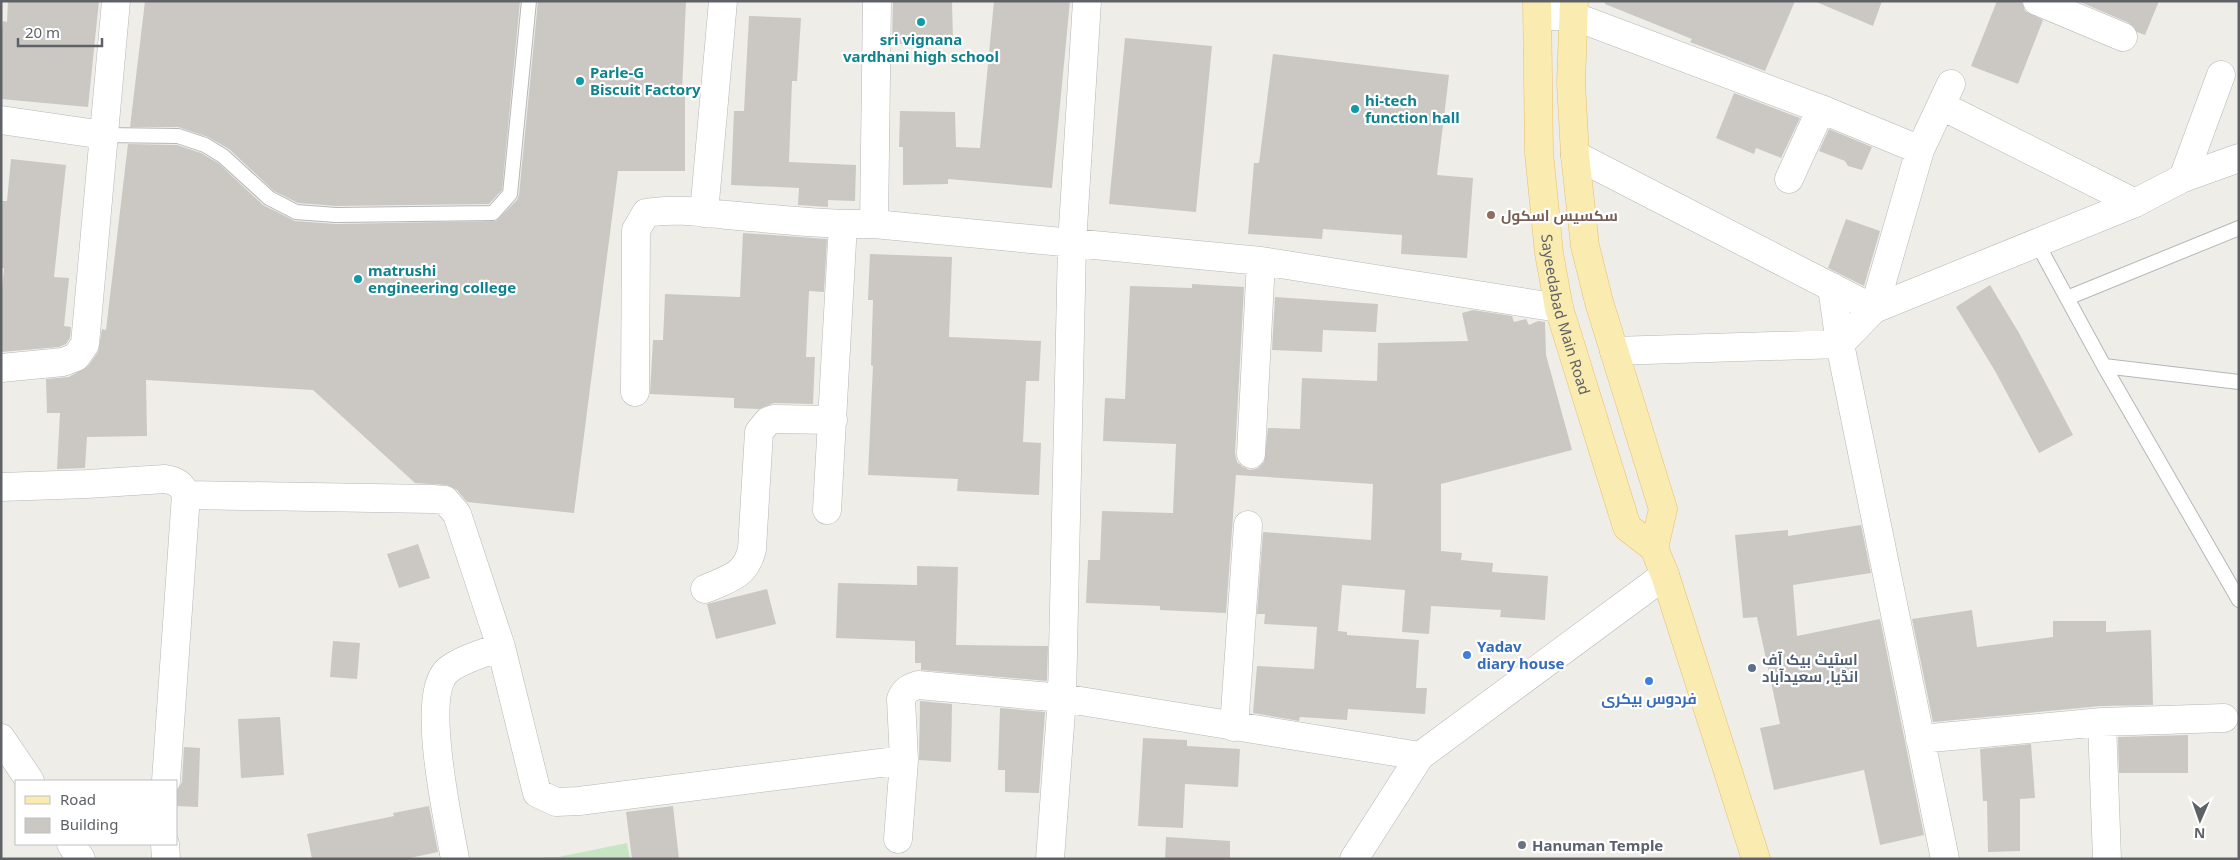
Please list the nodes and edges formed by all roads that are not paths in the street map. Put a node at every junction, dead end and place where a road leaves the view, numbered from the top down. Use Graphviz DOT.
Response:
graph roads {
  1 [pos="116,1"];
  2 [pos="529,1"];
  3 [pos="723,1"];
  4 [pos="877,1"];
  5 [pos="1087,1"];
  6 [pos="2037,1"];
  7 [pos="1538,9"];
  8 [pos="1574,9"];
  9 [pos="2123,37"];
  10 [pos="2221,75"];
  11 [pos="1821,109"];
  12 [pos="1,120"];
  13 [pos="104,135"];
  14 [pos="1920,150"];
  15 [pos="1575,155"];
  16 [pos="2239,158"];
  17 [pos="2183,178"];
  18 [pos="1788,179"];
  19 [pos="2135,203"];
  20 [pos="704,212"];
  21 [pos="843,224"];
  22 [pos="874,224"];
  23 [pos="2239,228"];
  24 [pos="2038,243"];
  25 [pos="1072,244"];
  26 [pos="1261,261"];
  27 [pos="1832,287"];
  28 [pos="2067,298"];
  29 [pos="1559,308"];
  30 [pos="1874,309"];
  31 [pos="1840,344"];
  32 [pos="1614,351"];
  33 [pos="2104,366"];
  34 [pos="1,368"];
  35 [pos="2239,382"];
  36 [pos="635,392"];
  37 [pos="833,420"];
  38 [pos="1251,454"];
  39 [pos="1,487"];
  40 [pos="186,495"];
  41 [pos="827,510"];
  42 [pos="1248,525"];
  43 [pos="1654,548"];
  44 [pos="1665,575"];
  45 [pos="705,589"];
  46 [pos="2239,600"];
  47 [pos="501,647"];
  48 [pos="1062,698"];
  49 [pos="2224,718"];
  50 [pos="2102,722"];
  51 [pos="1234,727"];
  52 [pos="1,738"];
  53 [pos="1920,739"];
  54 [pos="1420,756"];
  55 [pos="904,760"];
  56 [pos="29,780"];
  57 [pos="166,780"];
  58 [pos="898,839"];
  59 [pos="72,845"];
  60 [pos="165,845"];
  61 [pos="81,859"];
  62 [pos="166,859"];
  63 [pos="456,859"];
  64 [pos="1050,859"];
  65 [pos="1354,859"];
  66 [pos="1756,859"];
  67 [pos="1945,859"];
  68 [pos="2106,859"];
  1 -- 13 [label="street"];
  2 -- 13 [label="lane"];
  3 -- 20 [label="street"];
  4 -- 22 [label="street"];
  5 -- 25 [label="street"];
  6 -- 9 [label="street"];
  7 -- 8 [label="street"];
  7 -- 29 [label="main road, Sayeedabad Main Road"];
  8 -- 11 [label="street"];
  8 -- 15 [label="main road"];
  10 -- 17 [label="street"];
  11 -- 14 [label="street"];
  11 -- 18 [label="street"];
  12 -- 13 [label="street"];
  13 -- 34 [label="street"];
  14 -- 19 [label="street"];
  14 -- 30 [label="street"];
  15 -- 27 [label="street"];
  15 -- 32 [label="main road"];
  16 -- 17 [label="street"];
  17 -- 19 [label="street"];
  19 -- 24 [label="street"];
  20 -- 21 [label="street"];
  20 -- 36 [label="street"];
  21 -- 22 [label="street"];
  21 -- 37 [label="street"];
  22 -- 25 [label="street"];
  23 -- 28 [label="lane"];
  24 -- 28 [label="lane"];
  24 -- 30 [label="street"];
  25 -- 26 [label="street"];
  25 -- 48 [label="street"];
  26 -- 29 [label="street"];
  26 -- 38 [label="street"];
  27 -- 30 [label="street"];
  27 -- 31 [label="street"];
  28 -- 33 [label="lane"];
  29 -- 43 [label="main road, Sayeedabad Main Road"];
  30 -- 31 [label="street"];
  31 -- 32 [label="street"];
  31 -- 53 [label="street"];
  32 -- 43 [label="main road"];
  33 -- 35 [label="lane"];
  33 -- 46 [label="lane"];
  37 -- 41 [label="street"];
  37 -- 45 [label="street"];
  39 -- 40 [label="street"];
  40 -- 47 [label="street"];
  40 -- 57 [label="street"];
  42 -- 51 [label="street"];
  43 -- 44 [label="main road, Sayeedabad Main Road"];
  44 -- 54 [label="street"];
  44 -- 66 [label="main road, Sayeedabad Main Road"];
  47 -- 55 [label="street"];
  47 -- 63 [label="street"];
  48 -- 51 [label="street"];
  48 -- 55 [label="street"];
  48 -- 64 [label="street"];
  49 -- 50 [label="street"];
  50 -- 53 [label="street"];
  50 -- 68 [label="street"];
  51 -- 54 [label="street"];
  52 -- 56 [label="street"];
  53 -- 67 [label="street"];
  54 -- 65 [label="street"];
  55 -- 58 [label="street"];
  59 -- 61 [label="street"];
  60 -- 62 [label="street"];
}
